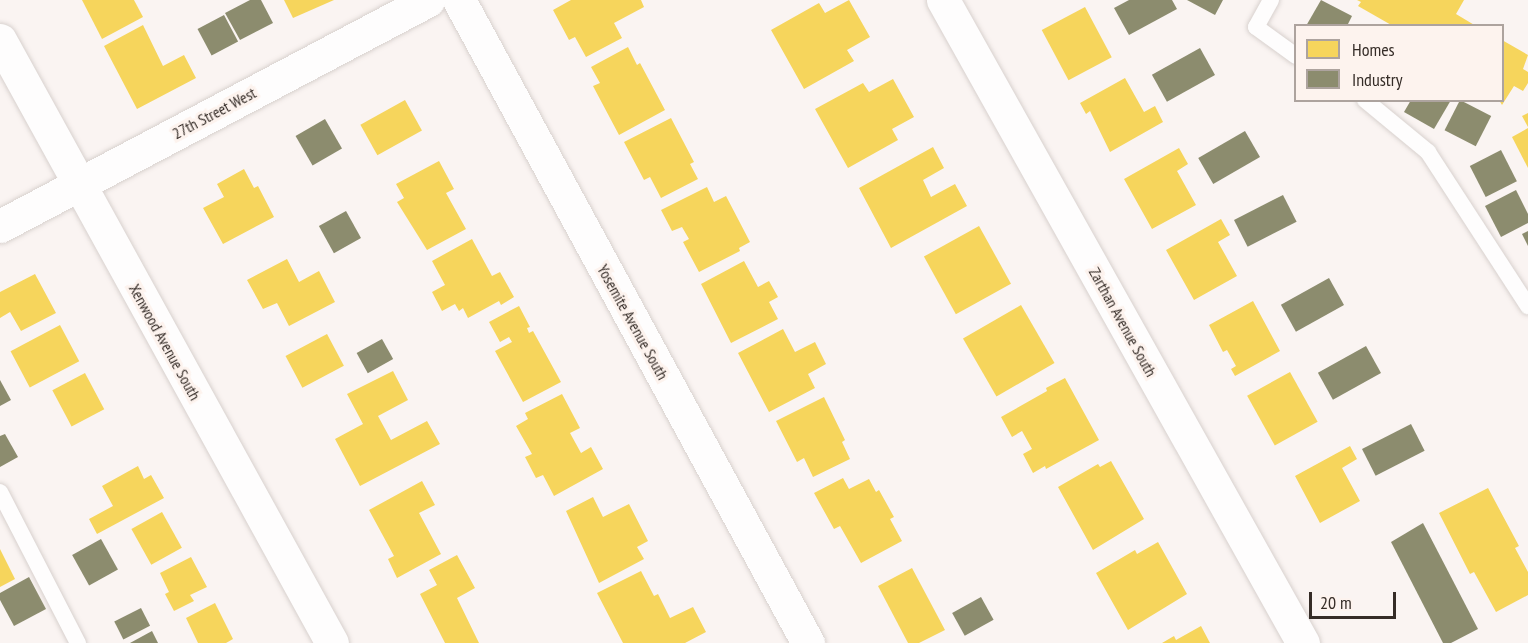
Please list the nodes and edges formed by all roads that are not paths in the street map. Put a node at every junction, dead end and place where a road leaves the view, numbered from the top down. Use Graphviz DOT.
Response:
graph roads {
  1 [pos="428,0"];
  2 [pos="459,0"];
  3 [pos="943,0"];
  4 [pos="1271,0"];
  5 [pos="0,40"];
  6 [pos="1294,55"];
  7 [pos="1367,102"];
  8 [pos="78,185"];
  9 [pos="0,226"];
  10 [pos="1528,306"];
  11 [pos="0,492"];
  12 [pos="78,643"];
  13 [pos="332,643"];
  14 [pos="808,643"];
  15 [pos="1303,643"];
  1 -- 8 [label="street, 27th Street West"];
  2 -- 14 [label="street, Yosemite Avenue South"];
  3 -- 15 [label="street, Zarthan Avenue South"];
  4 -- 6 [label="lane"];
  5 -- 8 [label="street, Xenwood Avenue South"];
  7 -- 10 [label="lane"];
  8 -- 9 [label="street, 27th Street West"];
  8 -- 13 [label="street, Xenwood Avenue South"];
  11 -- 12 [label="lane"];
}
